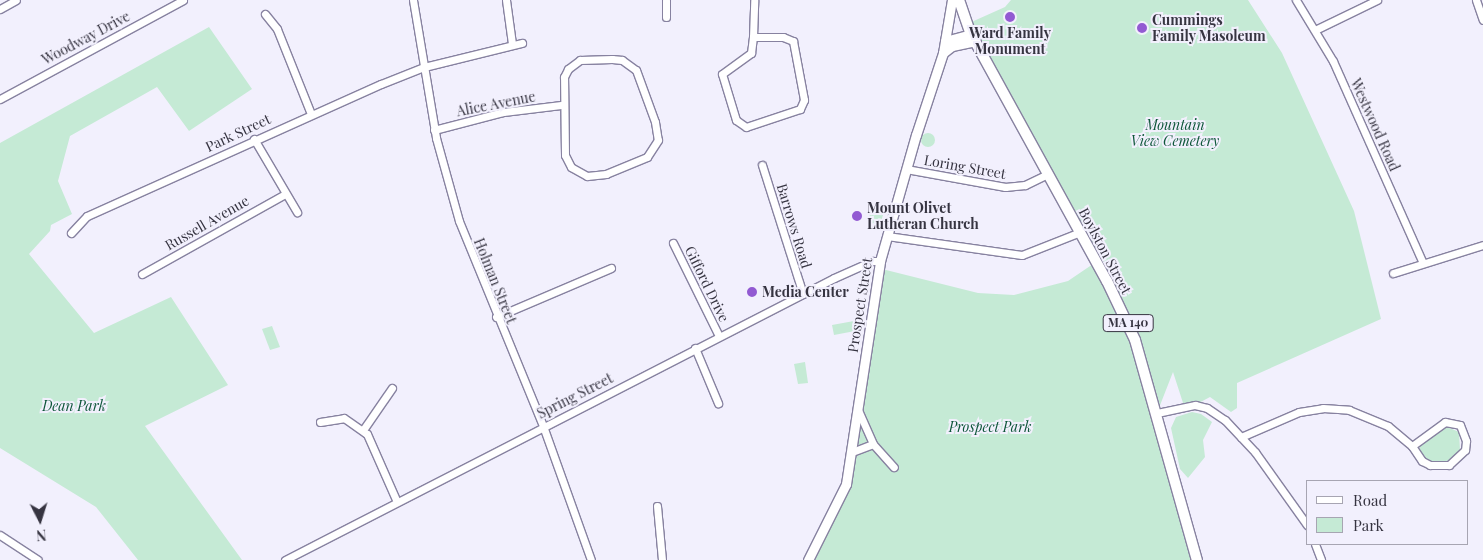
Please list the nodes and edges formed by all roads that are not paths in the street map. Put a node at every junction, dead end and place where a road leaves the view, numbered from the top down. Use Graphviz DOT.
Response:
graph roads {
  1 [pos="16,0"];
  2 [pos="183,0"];
  3 [pos="413,0"];
  4 [pos="506,0"];
  5 [pos="666,0"];
  6 [pos="754,0"];
  7 [pos="952,0"];
  8 [pos="959,0"];
  9 [pos="1296,0"];
  10 [pos="1377,0"];
  11 [pos="1476,0"];
  12 [pos="0,9"];
  13 [pos="265,14"];
  14 [pos="666,17"];
  15 [pos="1483,20"];
  16 [pos="1315,30"];
  17 [pos="973,37"];
  18 [pos="753,38"];
  19 [pos="945,41"];
  20 [pos="522,43"];
  21 [pos="512,44"];
  22 [pos="943,53"];
  23 [pos="424,67"];
  24 [pos="0,99"];
  25 [pos="562,105"];
  26 [pos="310,114"];
  27 [pos="434,130"];
  28 [pos="254,139"];
  29 [pos="762,165"];
  30 [pos="906,169"];
  31 [pos="1048,174"];
  32 [pos="285,194"];
  33 [pos="297,212"];
  34 [pos="1080,232"];
  35 [pos="71,233"];
  36 [pos="887,236"];
  37 [pos="673,243"];
  38 [pos="1483,246"];
  39 [pos="880,261"];
  40 [pos="1423,263"];
  41 [pos="611,268"];
  42 [pos="1393,273"];
  43 [pos="142,274"];
  44 [pos="803,294"];
  45 [pos="496,317"];
  46 [pos="719,336"];
  47 [pos="695,348"];
  48 [pos="392,388"];
  49 [pos="718,403"];
  50 [pos="858,409"];
  51 [pos="1157,413"];
  52 [pos="320,422"];
  53 [pos="543,426"];
  54 [pos="363,430"];
  55 [pos="1240,437"];
  56 [pos="873,444"];
  57 [pos="1412,446"];
  58 [pos="852,452"];
  59 [pos="894,467"];
  60 [pos="397,502"];
  61 [pos="657,506"];
  62 [pos="1306,523"];
  63 [pos="0,535"];
  64 [pos="1316,545"];
  65 [pos="38,560"];
  66 [pos="285,560"];
  67 [pos="591,560"];
  68 [pos="662,560"];
  69 [pos="808,560"];
  70 [pos="1197,560"];
  71 [pos="1321,560"];
  1 -- 12 [label="street"];
  2 -- 24 [label="street, Woodway Drive"];
  3 -- 23 [label="street, Holman Street"];
  4 -- 21 [label="street"];
  5 -- 14 [label="street"];
  6 -- 18 [label="street"];
  7 -- 19 [label="street, Prospect Street"];
  8 -- 17 [label="main road, Boylston Street / MA 140"];
  9 -- 16 [label="street, Westwood Road"];
  10 -- 16 [label="street"];
  11 -- 15 [label="street"];
  13 -- 26 [label="street"];
  16 -- 40 [label="street, Westwood Road"];
  17 -- 19 [label="street"];
  17 -- 22 [label="street"];
  17 -- 31 [label="main road, Boylston Street / MA 140"];
  18 -- 18 [label="street"];
  19 -- 22 [label="street, Prospect Street"];
  20 -- 21 [label="street, Park Street"];
  21 -- 23 [label="street, Park Street"];
  22 -- 30 [label="street, Prospect Street"];
  23 -- 26 [label="street, Park Street"];
  23 -- 27 [label="street, Holman Street"];
  25 -- 25 [label="street"];
  25 -- 27 [label="street, Alice Avenue"];
  26 -- 28 [label="street, Park Street"];
  27 -- 45 [label="street, Holman Street"];
  28 -- 32 [label="street"];
  28 -- 35 [label="street, Park Street"];
  29 -- 44 [label="street, Barrows Road"];
  30 -- 31 [label="street, Loring Street"];
  30 -- 36 [label="street, Prospect Street"];
  31 -- 34 [label="main road, Boylston Street / MA 140"];
  32 -- 33 [label="street"];
  32 -- 43 [label="street, Russell Avenue"];
  34 -- 36 [label="street"];
  34 -- 51 [label="main road, Boylston Street / MA 140"];
  36 -- 39 [label="street, Prospect Street"];
  37 -- 46 [label="street, Gifford Drive"];
  38 -- 40 [label="street"];
  39 -- 44 [label="street, Spring Street"];
  39 -- 50 [label="street, Prospect Street"];
  40 -- 42 [label="street"];
  41 -- 45 [label="street"];
  44 -- 46 [label="street, Spring Street"];
  45 -- 53 [label="street, Holman Street"];
  46 -- 47 [label="street, Spring Street"];
  47 -- 49 [label="street"];
  47 -- 53 [label="street, Spring Street"];
  48 -- 54 [label="street"];
  50 -- 56 [label="street"];
  50 -- 58 [label="street, Prospect Street"];
  51 -- 55 [label="street"];
  51 -- 70 [label="main road, Boylston Street / MA 140"];
  52 -- 54 [label="street"];
  53 -- 60 [label="street, Spring Street"];
  53 -- 67 [label="street, Holman Street"];
  54 -- 60 [label="street"];
  55 -- 57 [label="street"];
  55 -- 62 [label="street"];
  56 -- 58 [label="street"];
  56 -- 59 [label="street"];
  57 -- 57 [label="street"];
  58 -- 69 [label="street, Prospect Street"];
  60 -- 66 [label="street, Spring Street"];
  61 -- 68 [label="street"];
  63 -- 65 [label="street"];
  64 -- 71 [label="street"];
}
